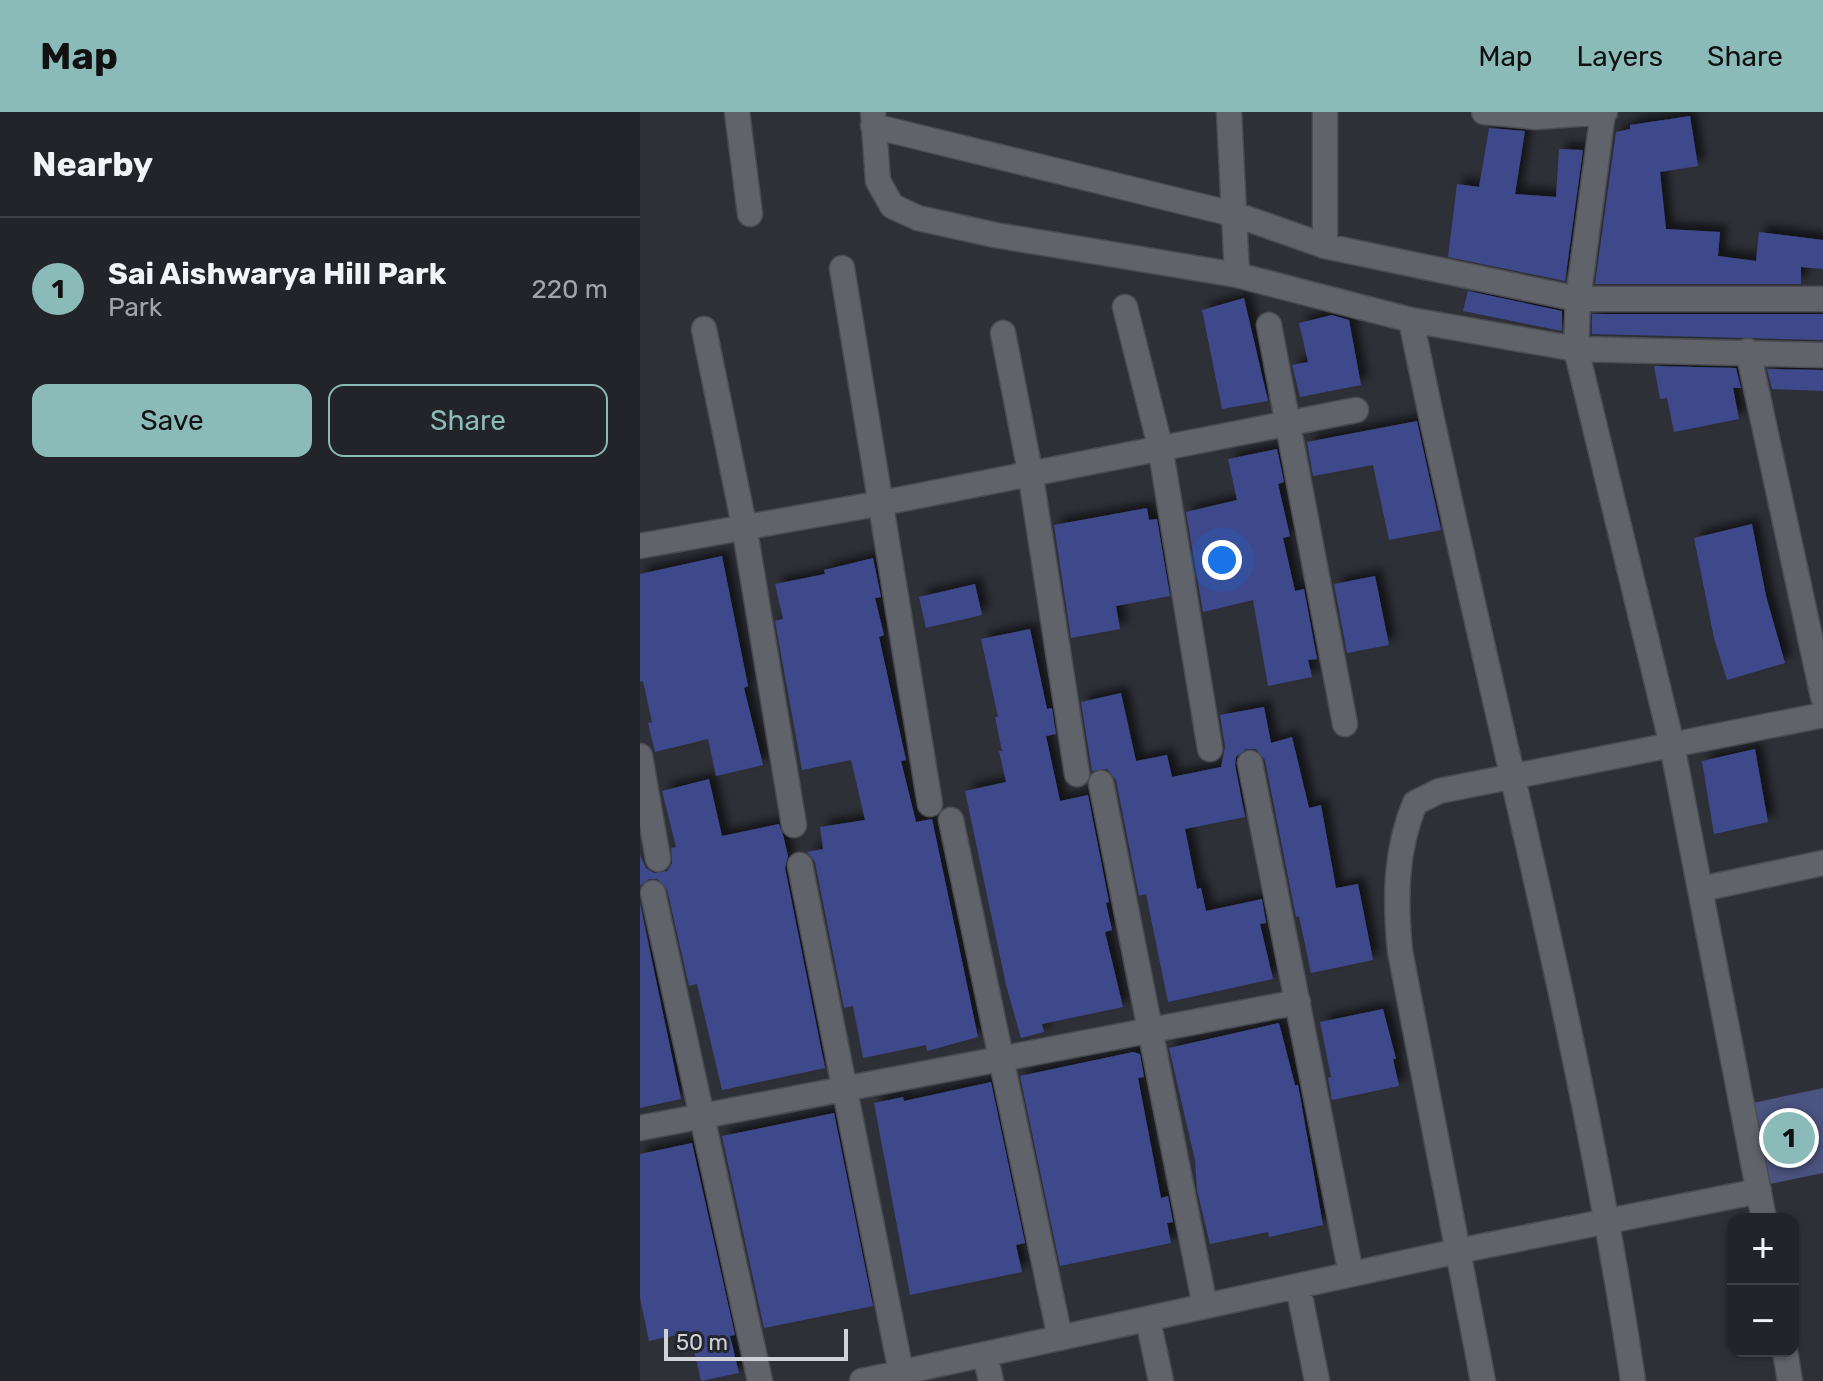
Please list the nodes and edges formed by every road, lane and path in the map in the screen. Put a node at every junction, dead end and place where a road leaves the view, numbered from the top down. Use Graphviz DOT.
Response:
graph roads {
  1 [pos="737,112"];
  2 [pos="1229,112"];
  3 [pos="1325,112"];
  4 [pos="1484,112"];
  5 [pos="1604,112"];
  6 [pos="873,119"];
  7 [pos="750,214"];
  8 [pos="1237,215"];
  9 [pos="1325,246"];
  10 [pos="842,268"];
  11 [pos="1237,275"];
  12 [pos="1578,299"];
  13 [pos="1823,299"];
  14 [pos="1125,307"];
  15 [pos="1411,320"];
  16 [pos="1269,325"];
  17 [pos="704,329"];
  18 [pos="1003,333"];
  19 [pos="1576,349"];
  20 [pos="1748,351"];
  21 [pos="1823,355"];
  22 [pos="1356,410"];
  23 [pos="1289,422"];
  24 [pos="1160,446"];
  25 [pos="1030,471"];
  26 [pos="882,503"];
  27 [pos="744,525"];
  28 [pos="640,546"];
  29 [pos="1823,697"];
  30 [pos="1823,715"];
  31 [pos="1345,724"];
  32 [pos="1672,745"];
  33 [pos="1210,749"];
  34 [pos="640,756"];
  35 [pos="1250,763"];
  36 [pos="1077,774"];
  37 [pos="1514,775"];
  38 [pos="1101,783"];
  39 [pos="930,804"];
  40 [pos="951,820"];
  41 [pos="794,825"];
  42 [pos="658,859"];
  43 [pos="1823,863"];
  44 [pos="800,865"];
  45 [pos="1701,889"];
  46 [pos="653,893"];
  47 [pos="1298,1002"];
  48 [pos="1151,1030"];
  49 [pos="1002,1058"];
  50 [pos="844,1088"];
  51 [pos="702,1116"];
  52 [pos="640,1128"];
  53 [pos="1759,1191"];
  54 [pos="1763,1213"];
  55 [pos="1609,1221"];
  56 [pos="1458,1251"];
  57 [pos="1351,1274"];
  58 [pos="1298,1286"];
  59 [pos="1205,1306"];
  60 [pos="1148,1320"];
  61 [pos="1060,1338"];
  62 [pos="985,1354"];
  63 [pos="1786,1357"];
  64 [pos="901,1372"];
  65 [pos="760,1381"];
  66 [pos="862,1381"];
  67 [pos="991,1381"];
  68 [pos="1161,1381"];
  69 [pos="1317,1381"];
  70 [pos="1483,1381"];
  71 [pos="1633,1381"];
  72 [pos="1790,1381"];
  1 -- 7 [label="street"];
  2 -- 8 [label="street"];
  3 -- 9 [label="street"];
  4 -- 5 [label="street"];
  5 -- 12 [label="street"];
  6 -- 8 [label="street"];
  6 -- 11 [label="street"];
  8 -- 9 [label="street"];
  8 -- 11 [label="street"];
  9 -- 12 [label="street"];
  10 -- 26 [label="street"];
  11 -- 15 [label="street"];
  12 -- 13 [label="street"];
  12 -- 19 [label="street"];
  14 -- 24 [label="street"];
  15 -- 19 [label="street"];
  15 -- 37 [label="street"];
  16 -- 23 [label="street"];
  17 -- 27 [label="street"];
  18 -- 25 [label="street"];
  19 -- 20 [label="street"];
  19 -- 32 [label="street"];
  20 -- 21 [label="street"];
  20 -- 29 [label="street"];
  22 -- 23 [label="street"];
  23 -- 24 [label="street"];
  23 -- 31 [label="street"];
  24 -- 25 [label="street"];
  24 -- 33 [label="street"];
  25 -- 26 [label="street"];
  25 -- 36 [label="street"];
  26 -- 27 [label="street"];
  26 -- 39 [label="street"];
  27 -- 28 [label="street"];
  27 -- 41 [label="street"];
  30 -- 32 [label="street"];
  32 -- 37 [label="street"];
  32 -- 45 [label="street"];
  34 -- 42 [label="street"];
  35 -- 47 [label="street"];
  37 -- 55 [label="street"];
  37 -- 56 [label="street"];
  38 -- 48 [label="street"];
  40 -- 49 [label="street"];
  43 -- 45 [label="street"];
  44 -- 50 [label="street"];
  45 -- 53 [label="street"];
  46 -- 51 [label="street"];
  47 -- 48 [label="street"];
  47 -- 57 [label="street"];
  48 -- 49 [label="street"];
  48 -- 59 [label="street"];
  49 -- 50 [label="street"];
  49 -- 61 [label="street"];
  50 -- 51 [label="street"];
  50 -- 64 [label="street"];
  51 -- 52 [label="street"];
  51 -- 65 [label="street"];
  53 -- 54 [label="street"];
  53 -- 55 [label="street"];
  55 -- 56 [label="street"];
  55 -- 71 [label="street"];
  56 -- 57 [label="street"];
  56 -- 70 [label="street"];
  57 -- 58 [label="street"];
  58 -- 59 [label="street"];
  58 -- 69 [label="street"];
  59 -- 60 [label="street"];
  60 -- 61 [label="street"];
  60 -- 68 [label="street"];
  61 -- 62 [label="street"];
  62 -- 64 [label="street"];
  62 -- 67 [label="street"];
  63 -- 72 [label="street"];
  64 -- 66 [label="street"];
}
